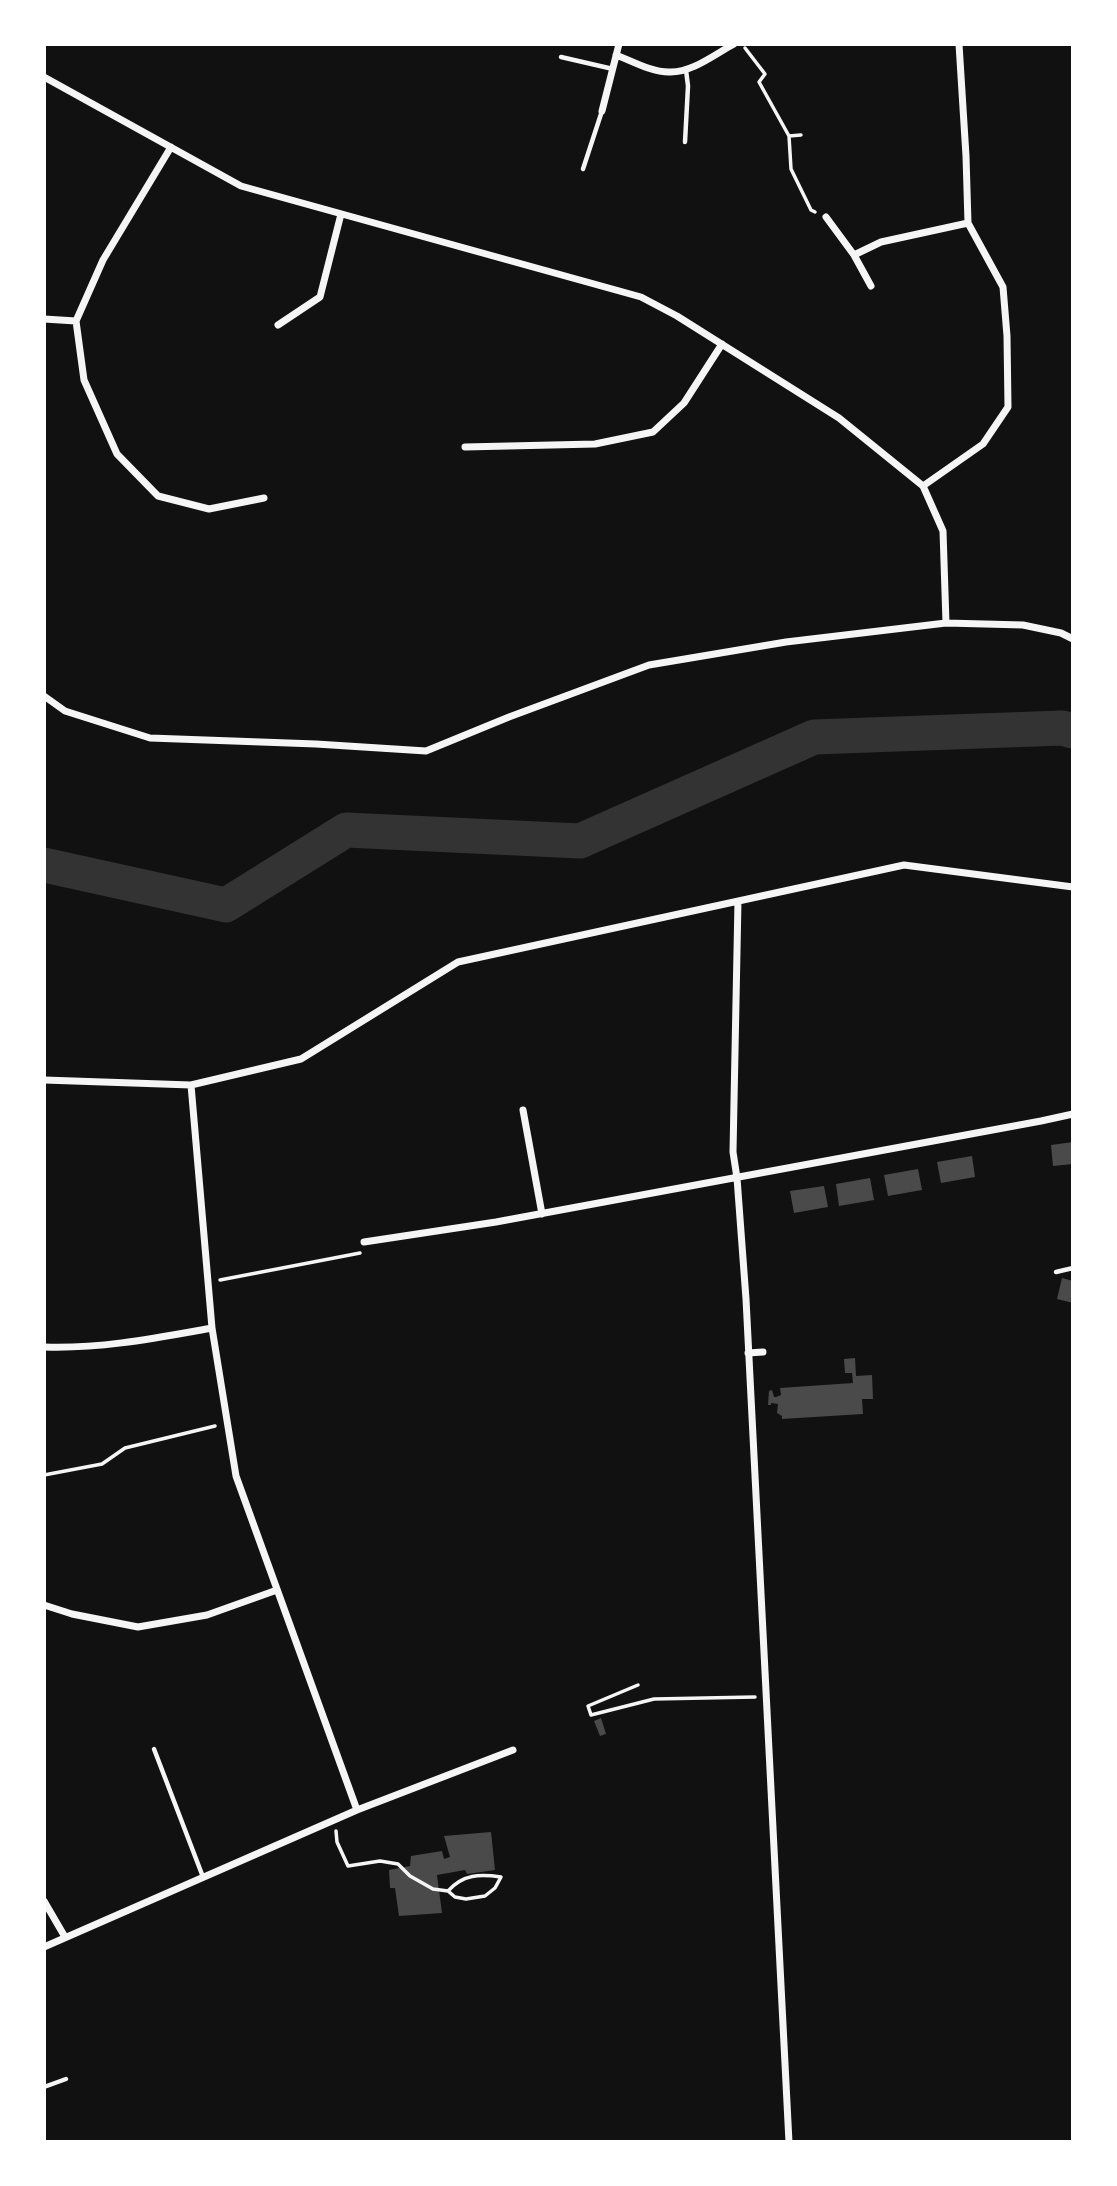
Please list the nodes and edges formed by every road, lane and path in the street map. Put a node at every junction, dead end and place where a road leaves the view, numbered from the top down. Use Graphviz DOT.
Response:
graph roads {
  1 [pos="619,44"];
  2 [pos="734,44"];
  3 [pos="742,44"];
  4 [pos="959,44"];
  5 [pos="616,55"];
  6 [pos="561,57"];
  7 [pos="612,69"];
  8 [pos="686,70"];
  9 [pos="44,77"];
  10 [pos="602,111"];
  11 [pos="801,135"];
  12 [pos="789,136"];
  13 [pos="685,142"];
  14 [pos="171,147"];
  15 [pos="583,169"];
  16 [pos="341,214"];
  17 [pos="826,217"];
  18 [pos="968,223"];
  19 [pos="854,255"];
  20 [pos="871,286"];
  21 [pos="44,319"];
  22 [pos="76,321"];
  23 [pos="278,325"];
  24 [pos="722,344"];
  25 [pos="466,447"];
  26 [pos="923,486"];
  27 [pos="264,498"];
  28 [pos="946,623"];
  29 [pos="1073,639"];
  30 [pos="44,696"];
  31 [pos="1073,887"];
  32 [pos="738,901"];
  33 [pos="44,1080"];
  34 [pos="191,1085"];
  35 [pos="523,1110"];
  36 [pos="1073,1114"];
  37 [pos="737,1178"];
  38 [pos="542,1214"];
  39 [pos="364,1242"];
  40 [pos="1073,1268"];
  41 [pos="1056,1272"];
  42 [pos="208,1282"];
  43 [pos="212,1328"];
  44 [pos="44,1347"];
  45 [pos="763,1352"];
  46 [pos="748,1353"];
  47 [pos="227,1423"];
  48 [pos="44,1475"];
  49 [pos="277,1590"];
  50 [pos="44,1605"];
  51 [pos="638,1685"];
  52 [pos="766,1696"];
  53 [pos="154,1749"];
  54 [pos="513,1750"];
  55 [pos="357,1810"];
  56 [pos="336,1819"];
  57 [pos="203,1878"];
  58 [pos="448,1891"];
  59 [pos="44,1901"];
  60 [pos="65,1937"];
  61 [pos="44,1947"];
  62 [pos="66,2079"];
  63 [pos="44,2087"];
  64 [pos="789,2142"];
  1 -- 5 [label="street"];
  2 -- 8 [label="street"];
  3 -- 12 [label="path"];
  4 -- 18 [label="street"];
  5 -- 7 [label="street"];
  5 -- 8 [label="street"];
  6 -- 7 [label="lane"];
  7 -- 10 [label="street"];
  8 -- 13 [label="lane"];
  9 -- 14 [label="street"];
  10 -- 15 [label="lane"];
  11 -- 12 [label="path"];
  12 -- 17 [label="path"];
  14 -- 16 [label="street"];
  14 -- 22 [label="street"];
  16 -- 23 [label="street"];
  16 -- 24 [label="street"];
  17 -- 19 [label="street"];
  18 -- 19 [label="street"];
  18 -- 26 [label="street"];
  19 -- 20 [label="street"];
  21 -- 22 [label="street"];
  22 -- 27 [label="street"];
  24 -- 25 [label="street"];
  24 -- 26 [label="street"];
  26 -- 28 [label="street"];
  28 -- 29 [label="street"];
  28 -- 30 [label="street"];
  31 -- 32 [label="street"];
  32 -- 34 [label="street"];
  32 -- 37 [label="street"];
  33 -- 34 [label="street"];
  34 -- 42 [label="street"];
  35 -- 38 [label="street"];
  36 -- 37 [label="street"];
  37 -- 38 [label="street"];
  37 -- 46 [label="street"];
  38 -- 39 [label="street"];
  39 -- 42 [label="path"];
  40 -- 41 [label="lane"];
  42 -- 43 [label="street"];
  43 -- 44 [label="street"];
  43 -- 47 [label="street"];
  45 -- 46 [label="street"];
  46 -- 52 [label="street"];
  47 -- 48 [label="path"];
  47 -- 49 [label="street"];
  49 -- 50 [label="street"];
  49 -- 55 [label="street"];
  51 -- 52 [label="path"];
  52 -- 64 [label="street"];
  53 -- 57 [label="lane"];
  54 -- 55 [label="street"];
  55 -- 56 [label="street"];
  56 -- 57 [label="street"];
  56 -- 58 [label="path"];
  57 -- 60 [label="street"];
  58 -- 58 [label="path"];
  59 -- 60 [label="street"];
  60 -- 61 [label="street"];
  62 -- 63 [label="lane"];
}
